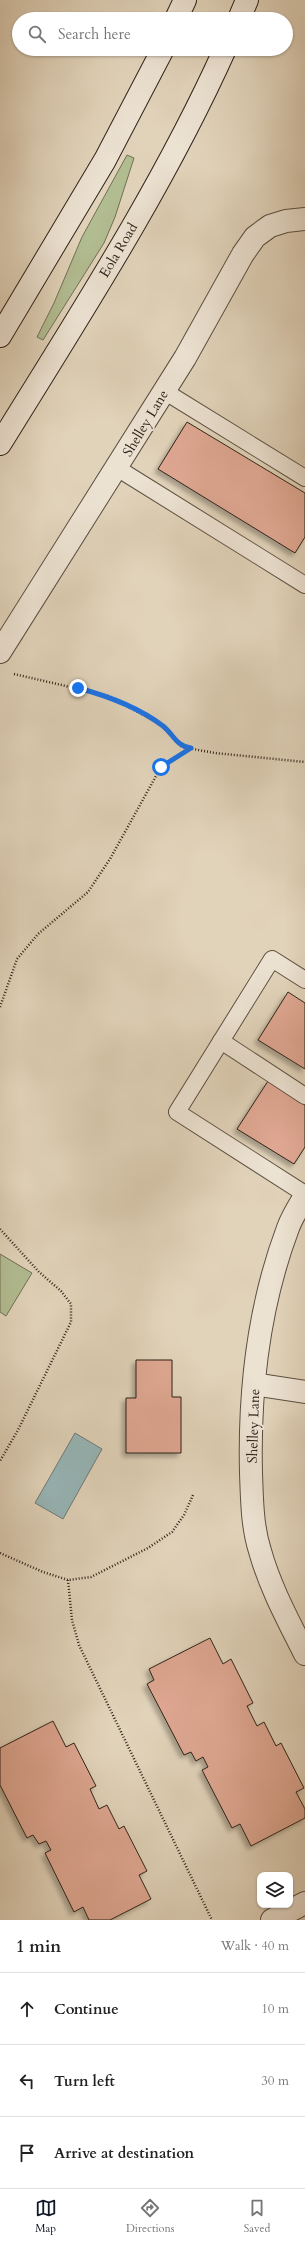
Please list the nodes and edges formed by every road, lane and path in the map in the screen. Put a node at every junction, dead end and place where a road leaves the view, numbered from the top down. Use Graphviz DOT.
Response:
graph roads {
  1 [pos="185,0"];
  2 [pos="248,0"];
  3 [pos="179,12"];
  4 [pos="242,12"];
  5 [pos="159,56"];
  6 [pos="222,56"];
  7 [pos="305,219"];
  8 [pos="0,336"];
  9 [pos="164,391"];
  10 [pos="0,444"];
  11 [pos="117,468"];
  12 [pos="305,478"];
  13 [pos="305,585"];
  14 [pos="0,652"];
  15 [pos="13,674"];
  16 [pos="191,748"];
  17 [pos="305,762"];
  18 [pos="305,980"];
  19 [pos="0,1007"];
  20 [pos="221,1041"];
  21 [pos="305,1096"];
  22 [pos="305,1195"];
  23 [pos="0,1229"];
  24 [pos="254,1384"];
  25 [pos="305,1392"];
  26 [pos="0,1461"];
  27 [pos="193,1494"];
  28 [pos="0,1553"];
  29 [pos="68,1580"];
  30 [pos="305,1654"];
  31 [pos="305,1903"];
  32 [pos="212,1920"];
  33 [pos="272,1920"];
  1 -- 3 [label="street"];
  2 -- 4 [label="street"];
  5 -- 8 [label="street"];
  6 -- 10 [label="street, Eola Road"];
  7 -- 9 [label="street, Shelley Lane"];
  9 -- 11 [label="street, Shelley Lane"];
  9 -- 12 [label="lane"];
  11 -- 13 [label="lane"];
  11 -- 14 [label="street, Shelley Lane"];
  15 -- 16 [label="path"];
  16 -- 17 [label="path"];
  16 -- 19 [label="path"];
  18 -- 20 [label="lane"];
  20 -- 21 [label="lane"];
  20 -- 22 [label="lane"];
  22 -- 24 [label="street, Shelley Lane"];
  23 -- 26 [label="path"];
  24 -- 25 [label="street"];
  24 -- 30 [label="street, Shelley Lane"];
  27 -- 29 [label="path"];
  28 -- 29 [label="path"];
  29 -- 32 [label="path"];
  31 -- 33 [label="street"];
}
